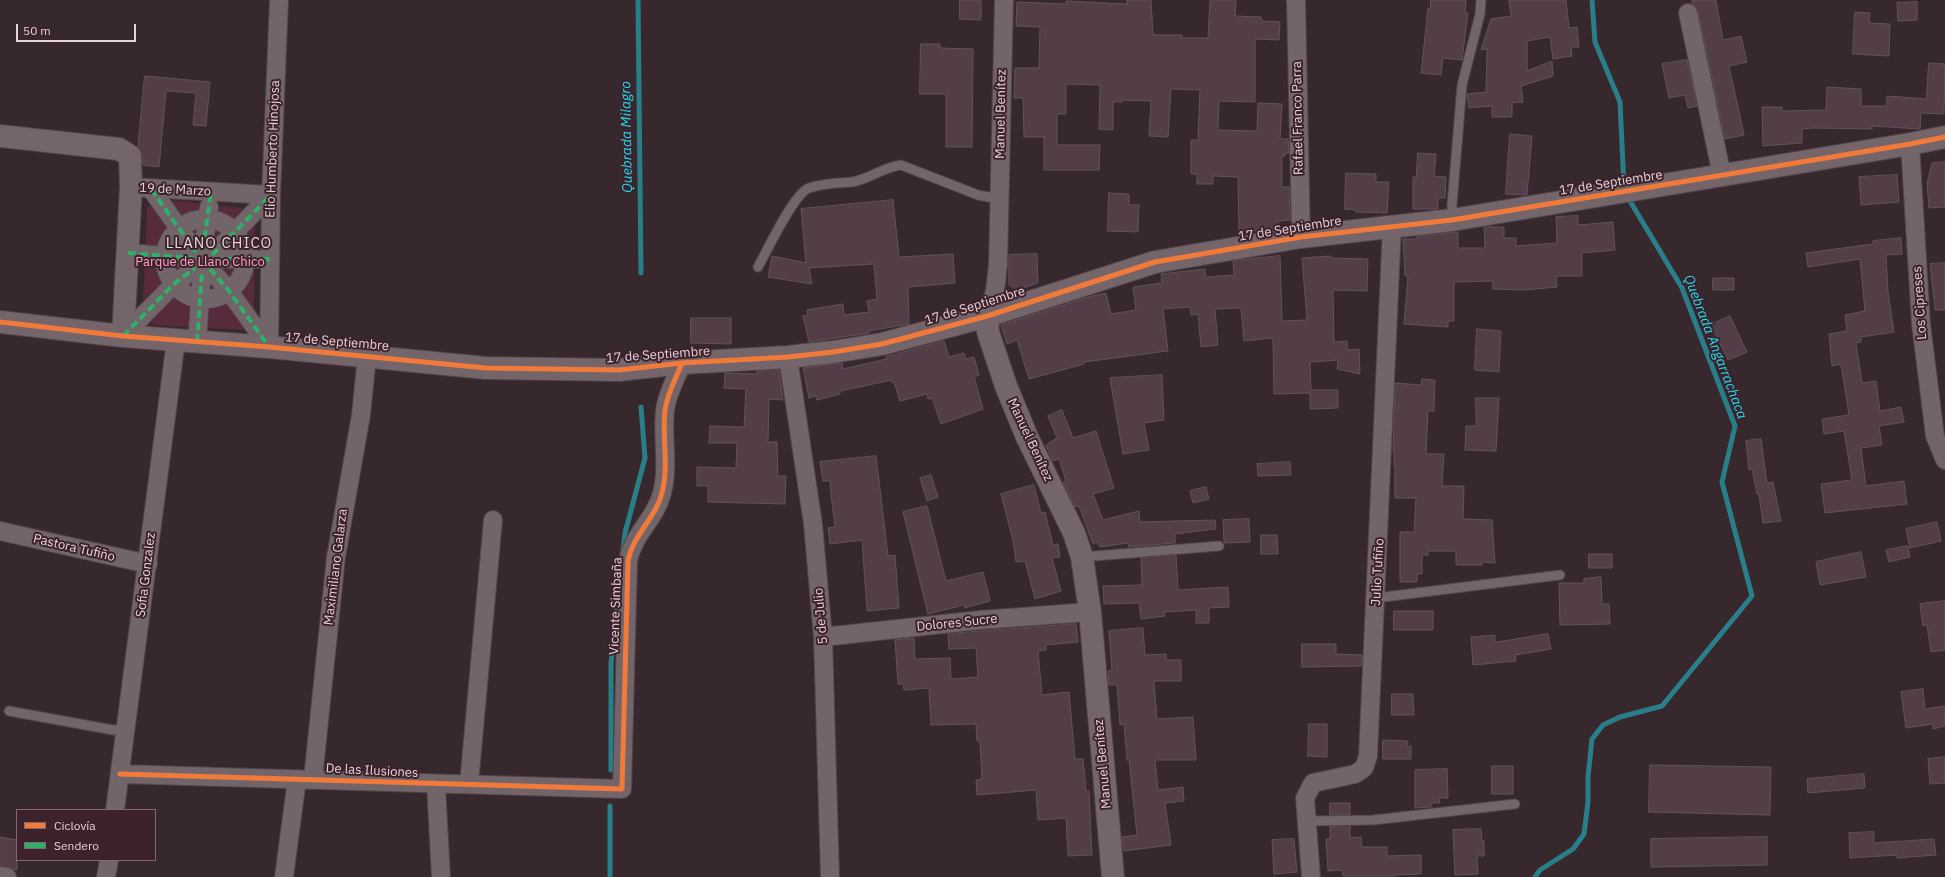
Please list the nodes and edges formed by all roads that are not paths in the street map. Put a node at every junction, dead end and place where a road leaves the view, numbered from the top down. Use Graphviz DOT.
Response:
graph roads {
  1 [pos="279,0"];
  2 [pos="1004,0"];
  3 [pos="1296,0"];
  4 [pos="1481,0"];
  5 [pos="1688,13"];
  6 [pos="0,136"];
  7 [pos="1945,137"];
  8 [pos="1910,144"];
  9 [pos="1722,176"];
  10 [pos="141,188"];
  11 [pos="211,192"];
  12 [pos="271,195"];
  13 [pos="999,199"];
  14 [pos="208,219"];
  15 [pos="1452,220"];
  16 [pos="1392,226"];
  17 [pos="179,228"];
  18 [pos="236,233"];
  19 [pos="1301,237"];
  20 [pos="128,253"];
  21 [pos="166,255"];
  22 [pos="245,259"];
  23 [pos="270,259"];
  24 [pos="203,260"];
  25 [pos="758,267"];
  26 [pos="174,284"];
  27 [pos="229,291"];
  28 [pos="200,299"];
  29 [pos="987,316"];
  30 [pos="0,322"];
  31 [pos="123,336"];
  32 [pos="187,341"];
  33 [pos="269,347"];
  34 [pos="367,356"];
  35 [pos="788,357"];
  36 [pos="682,363"];
  37 [pos="1945,460"];
  38 [pos="493,520"];
  39 [pos="0,531"];
  40 [pos="1219,546"];
  41 [pos="1082,557"];
  42 [pos="148,564"];
  43 [pos="1560,575"];
  44 [pos="1376,598"];
  45 [pos="1090,612"];
  46 [pos="824,637"];
  47 [pos="9,711"];
  48 [pos="127,729"];
  49 [pos="120,774"];
  50 [pos="305,779"];
  51 [pos="469,784"];
  52 [pos="436,785"];
  53 [pos="622,789"];
  54 [pos="1515,804"];
  55 [pos="115,809"];
  56 [pos="1306,821"];
  57 [pos="109,861"];
  58 [pos="0,876"];
  59 [pos="8,877"];
  60 [pos="106,877"];
  61 [pos="284,877"];
  62 [pos="441,877"];
  63 [pos="830,877"];
  64 [pos="1113,877"];
  65 [pos="1311,877"];
  1 -- 12 [label="street, Elio Humberto Hinojosa"];
  2 -- 13 [label="street, Manuel Benítez"];
  3 -- 19 [label="street, Rafael Franco Parra"];
  4 -- 15 [label="lane"];
  5 -- 9 [label="street"];
  6 -- 10 [label="street"];
  7 -- 8 [label="street, 17 de Septiembre"];
  8 -- 9 [label="street, 17 de Septiembre"];
  8 -- 37 [label="street, Los Cipreses"];
  9 -- 15 [label="street, 17 de Septiembre"];
  10 -- 11 [label="street, 19 de Marzo"];
  10 -- 17 [label="street"];
  10 -- 20 [label="street, 19 de Marzo"];
  11 -- 12 [label="street, 19 de Marzo"];
  11 -- 14 [label="street, Sofia Gonzalez"];
  12 -- 18 [label="street"];
  12 -- 23 [label="street, Elio Humberto Hinojosa"];
  13 -- 25 [label="lane"];
  13 -- 29 [label="street, Manuel Benítez"];
  14 -- 17 [label="street"];
  14 -- 18 [label="street"];
  14 -- 24 [label="street, Sofia Gonzalez"];
  15 -- 16 [label="street, 17 de Septiembre"];
  16 -- 19 [label="street, 17 de Septiembre"];
  16 -- 44 [label="street, Julio Tufiño"];
  17 -- 21 [label="street"];
  17 -- 24 [label="street"];
  18 -- 22 [label="street"];
  18 -- 24 [label="street"];
  19 -- 29 [label="street, 17 de Septiembre"];
  20 -- 21 [label="street"];
  20 -- 31 [label="street, 19 de Marzo"];
  21 -- 24 [label="street"];
  21 -- 26 [label="street"];
  22 -- 23 [label="street"];
  22 -- 24 [label="street"];
  22 -- 27 [label="street"];
  23 -- 33 [label="street, Elio Humberto Hinojosa"];
  24 -- 26 [label="street"];
  24 -- 27 [label="street"];
  24 -- 28 [label="street, Sofia Gonzalez"];
  26 -- 28 [label="street"];
  26 -- 31 [label="street"];
  27 -- 28 [label="street"];
  27 -- 33 [label="street"];
  28 -- 32 [label="street, Sofia Gonzalez"];
  29 -- 35 [label="street, 17 de Septiembre"];
  29 -- 41 [label="street, Manuel Benítez"];
  30 -- 31 [label="street, 17 de Septiembre"];
  31 -- 32 [label="street, 17 de Septiembre"];
  32 -- 33 [label="street, 17 de Septiembre"];
  32 -- 42 [label="street, Sofia Gonzalez"];
  33 -- 34 [label="street, 17 de Septiembre"];
  34 -- 36 [label="street, 17 de Septiembre"];
  34 -- 50 [label="street, Maximiliano Galarza"];
  35 -- 36 [label="street, 17 de Septiembre"];
  35 -- 46 [label="street, 5 de Julio"];
  36 -- 53 [label="street, Vicente Simbaña"];
  38 -- 51 [label="street"];
  39 -- 42 [label="street, Pastora Tufiño"];
  40 -- 41 [label="lane"];
  41 -- 45 [label="street, Manuel Benítez"];
  42 -- 48 [label="street, Sofia Gonzalez"];
  43 -- 44 [label="lane"];
  44 -- 56 [label="street, Julio Tufiño"];
  45 -- 46 [label="street, Dolores Sucre"];
  45 -- 64 [label="street, Manuel Benítez"];
  46 -- 63 [label="street, 5 de Julio"];
  47 -- 48 [label="lane"];
  48 -- 49 [label="street, Sofia Gonzalez"];
  49 -- 50 [label="street, De las Ilusiones"];
  49 -- 55 [label="street, Sofia Gonzalez"];
  50 -- 52 [label="street, De las Ilusiones"];
  50 -- 61 [label="street, Maximiliano Galarza"];
  51 -- 52 [label="street, De las Ilusiones"];
  51 -- 53 [label="street, De las Ilusiones"];
  52 -- 62 [label="street"];
  54 -- 56 [label="lane"];
  56 -- 65 [label="street, Julio Tufiño"];
  57 -- 60 [label="street"];
  58 -- 59 [label="street"];
}
